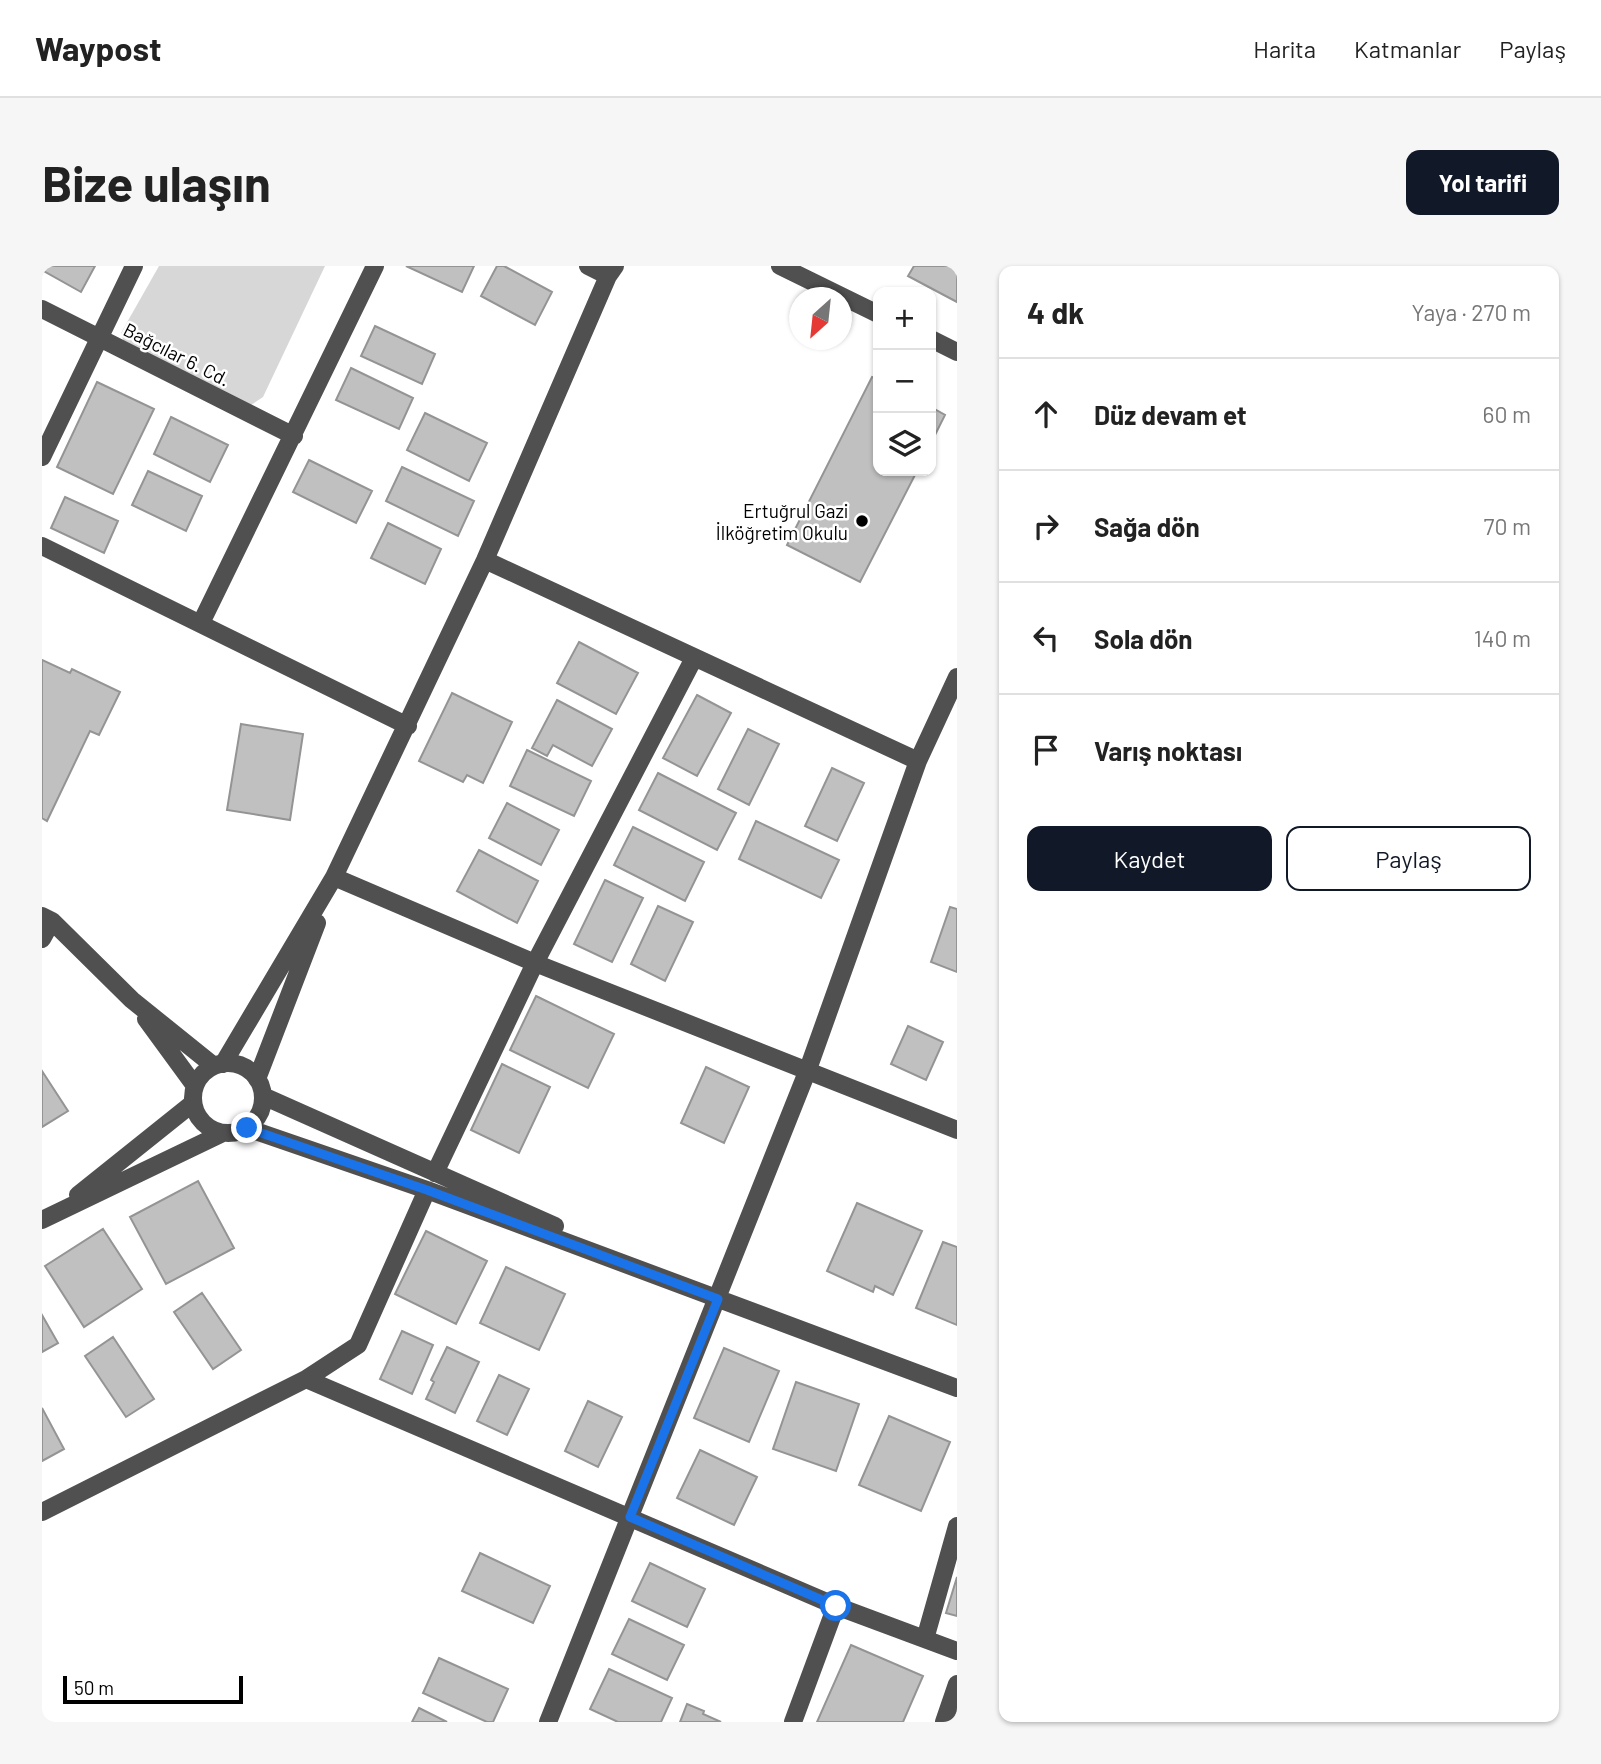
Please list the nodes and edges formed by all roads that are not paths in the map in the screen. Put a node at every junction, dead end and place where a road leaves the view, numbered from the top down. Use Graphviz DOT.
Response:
graph roads {
  1 [pos="134,266"];
  2 [pos="376,266"];
  3 [pos="588,266"];
  4 [pos="780,266"];
  5 [pos="611,271"];
  6 [pos="42,309"];
  7 [pos="873,312"];
  8 [pos="98,338"];
  9 [pos="936,342"];
  10 [pos="957,352"];
  11 [pos="293,436"];
  12 [pos="42,457"];
  13 [pos="42,546"];
  14 [pos="485,560"];
  15 [pos="201,623"];
  16 [pos="694,658"];
  17 [pos="957,677"];
  18 [pos="408,726"];
  19 [pos="918,761"];
  20 [pos="334,877"];
  21 [pos="47,919"];
  22 [pos="42,939"];
  23 [pos="535,963"];
  24 [pos="132,1000"];
  25 [pos="219,1065"];
  26 [pos="807,1072"];
  27 [pos="257,1079"];
  28 [pos="194,1095"];
  29 [pos="263,1096"];
  30 [pos="247,1128"];
  31 [pos="957,1130"];
  32 [pos="223,1133"];
  33 [pos="435,1173"];
  34 [pos="427,1190"];
  35 [pos="49,1217"];
  36 [pos="718,1299"];
  37 [pos="306,1380"];
  38 [pos="957,1388"];
  39 [pos="42,1512"];
  40 [pos="630,1517"];
  41 [pos="957,1527"];
  42 [pos="836,1606"];
  43 [pos="925,1639"];
  44 [pos="957,1651"];
  45 [pos="957,1684"];
  46 [pos="548,1722"];
  47 [pos="793,1722"];
  48 [pos="944,1722"];
  1 -- 8 [label="street"];
  2 -- 11 [label="street"];
  3 -- 5 [label="street"];
  4 -- 7 [label="street"];
  5 -- 14 [label="street"];
  6 -- 8 [label="street, Bağcılar 6. Cd."];
  8 -- 11 [label="street, Bağcılar 6. Cd."];
  8 -- 12 [label="street"];
  9 -- 10 [label="street"];
  11 -- 15 [label="street"];
  13 -- 15 [label="street"];
  14 -- 16 [label="street"];
  14 -- 18 [label="street"];
  15 -- 18 [label="street"];
  16 -- 19 [label="street"];
  16 -- 23 [label="street"];
  17 -- 19 [label="street"];
  18 -- 20 [label="street"];
  19 -- 26 [label="street"];
  20 -- 23 [label="street"];
  20 -- 25 [label="street"];
  20 -- 27 [label="street"];
  21 -- 22 [label="street"];
  21 -- 24 [label="street"];
  23 -- 26 [label="street"];
  23 -- 33 [label="street"];
  24 -- 25 [label="street"];
  24 -- 28 [label="street"];
  25 -- 27 [label="street"];
  25 -- 28 [label="street"];
  26 -- 31 [label="street"];
  26 -- 36 [label="street"];
  27 -- 29 [label="street"];
  28 -- 32 [label="street"];
  28 -- 35 [label="street"];
  29 -- 30 [label="street"];
  29 -- 33 [label="street"];
  30 -- 32 [label="street"];
  30 -- 34 [label="street"];
  32 -- 35 [label="street"];
  33 -- 36 [label="street"];
  34 -- 36 [label="street"];
  34 -- 37 [label="street"];
  36 -- 38 [label="street"];
  36 -- 40 [label="street"];
  37 -- 39 [label="street"];
  37 -- 40 [label="street"];
  40 -- 42 [label="street"];
  40 -- 46 [label="street"];
  41 -- 43 [label="street"];
  42 -- 43 [label="street"];
  42 -- 47 [label="street"];
  43 -- 44 [label="street"];
  45 -- 48 [label="street"];
}
